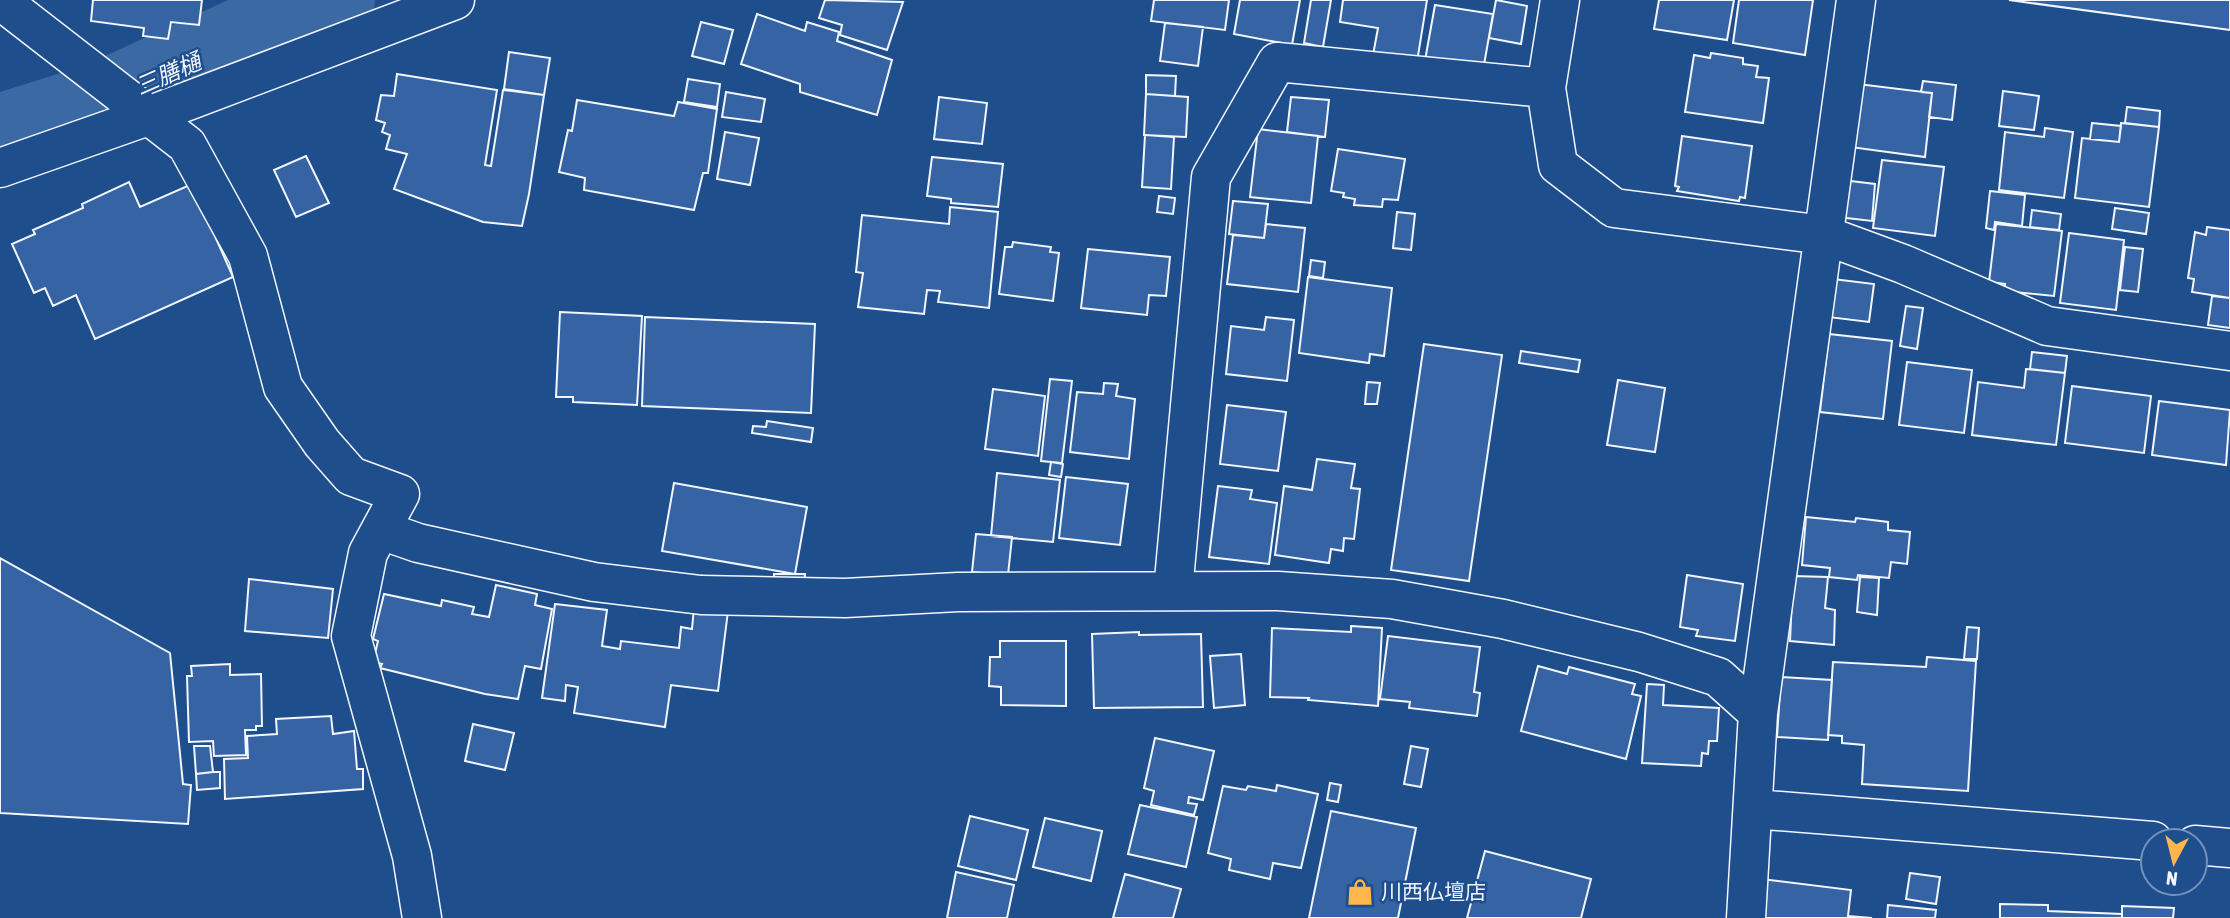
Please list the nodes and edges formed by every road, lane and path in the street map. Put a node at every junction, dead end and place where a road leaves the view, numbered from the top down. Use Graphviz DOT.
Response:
graph roads {
  1 [pos="0,0"];
  2 [pos="455,0"];
  3 [pos="1560,0"];
  4 [pos="1856,0"];
  5 [pos="1546,88"];
  6 [pos="133,102"];
  7 [pos="0,168"];
  8 [pos="1824,235"];
  9 [pos="2230,351"];
  10 [pos="381,530"];
  11 [pos="1173,591"];
  12 [pos="1758,713"];
  13 [pos="1754,809"];
  14 [pos="2139,840"];
  15 [pos="2209,846"];
  16 [pos="2230,848"];
  17 [pos="422,918"];
  18 [pos="1746,918"];
  1 -- 6 [label="street"];
  2 -- 6 [label="street"];
  3 -- 5 [label="street"];
  4 -- 8 [label="street"];
  5 -- 8 [label="street"];
  5 -- 11 [label="street"];
  6 -- 7 [label="street"];
  6 -- 10 [label="street"];
  8 -- 9 [label="street"];
  8 -- 12 [label="street"];
  10 -- 11 [label="street"];
  10 -- 17 [label="street"];
  11 -- 12 [label="street"];
  12 -- 13 [label="street"];
  13 -- 14 [label="street"];
  13 -- 18 [label="street"];
  15 -- 16 [label="street"];
}
